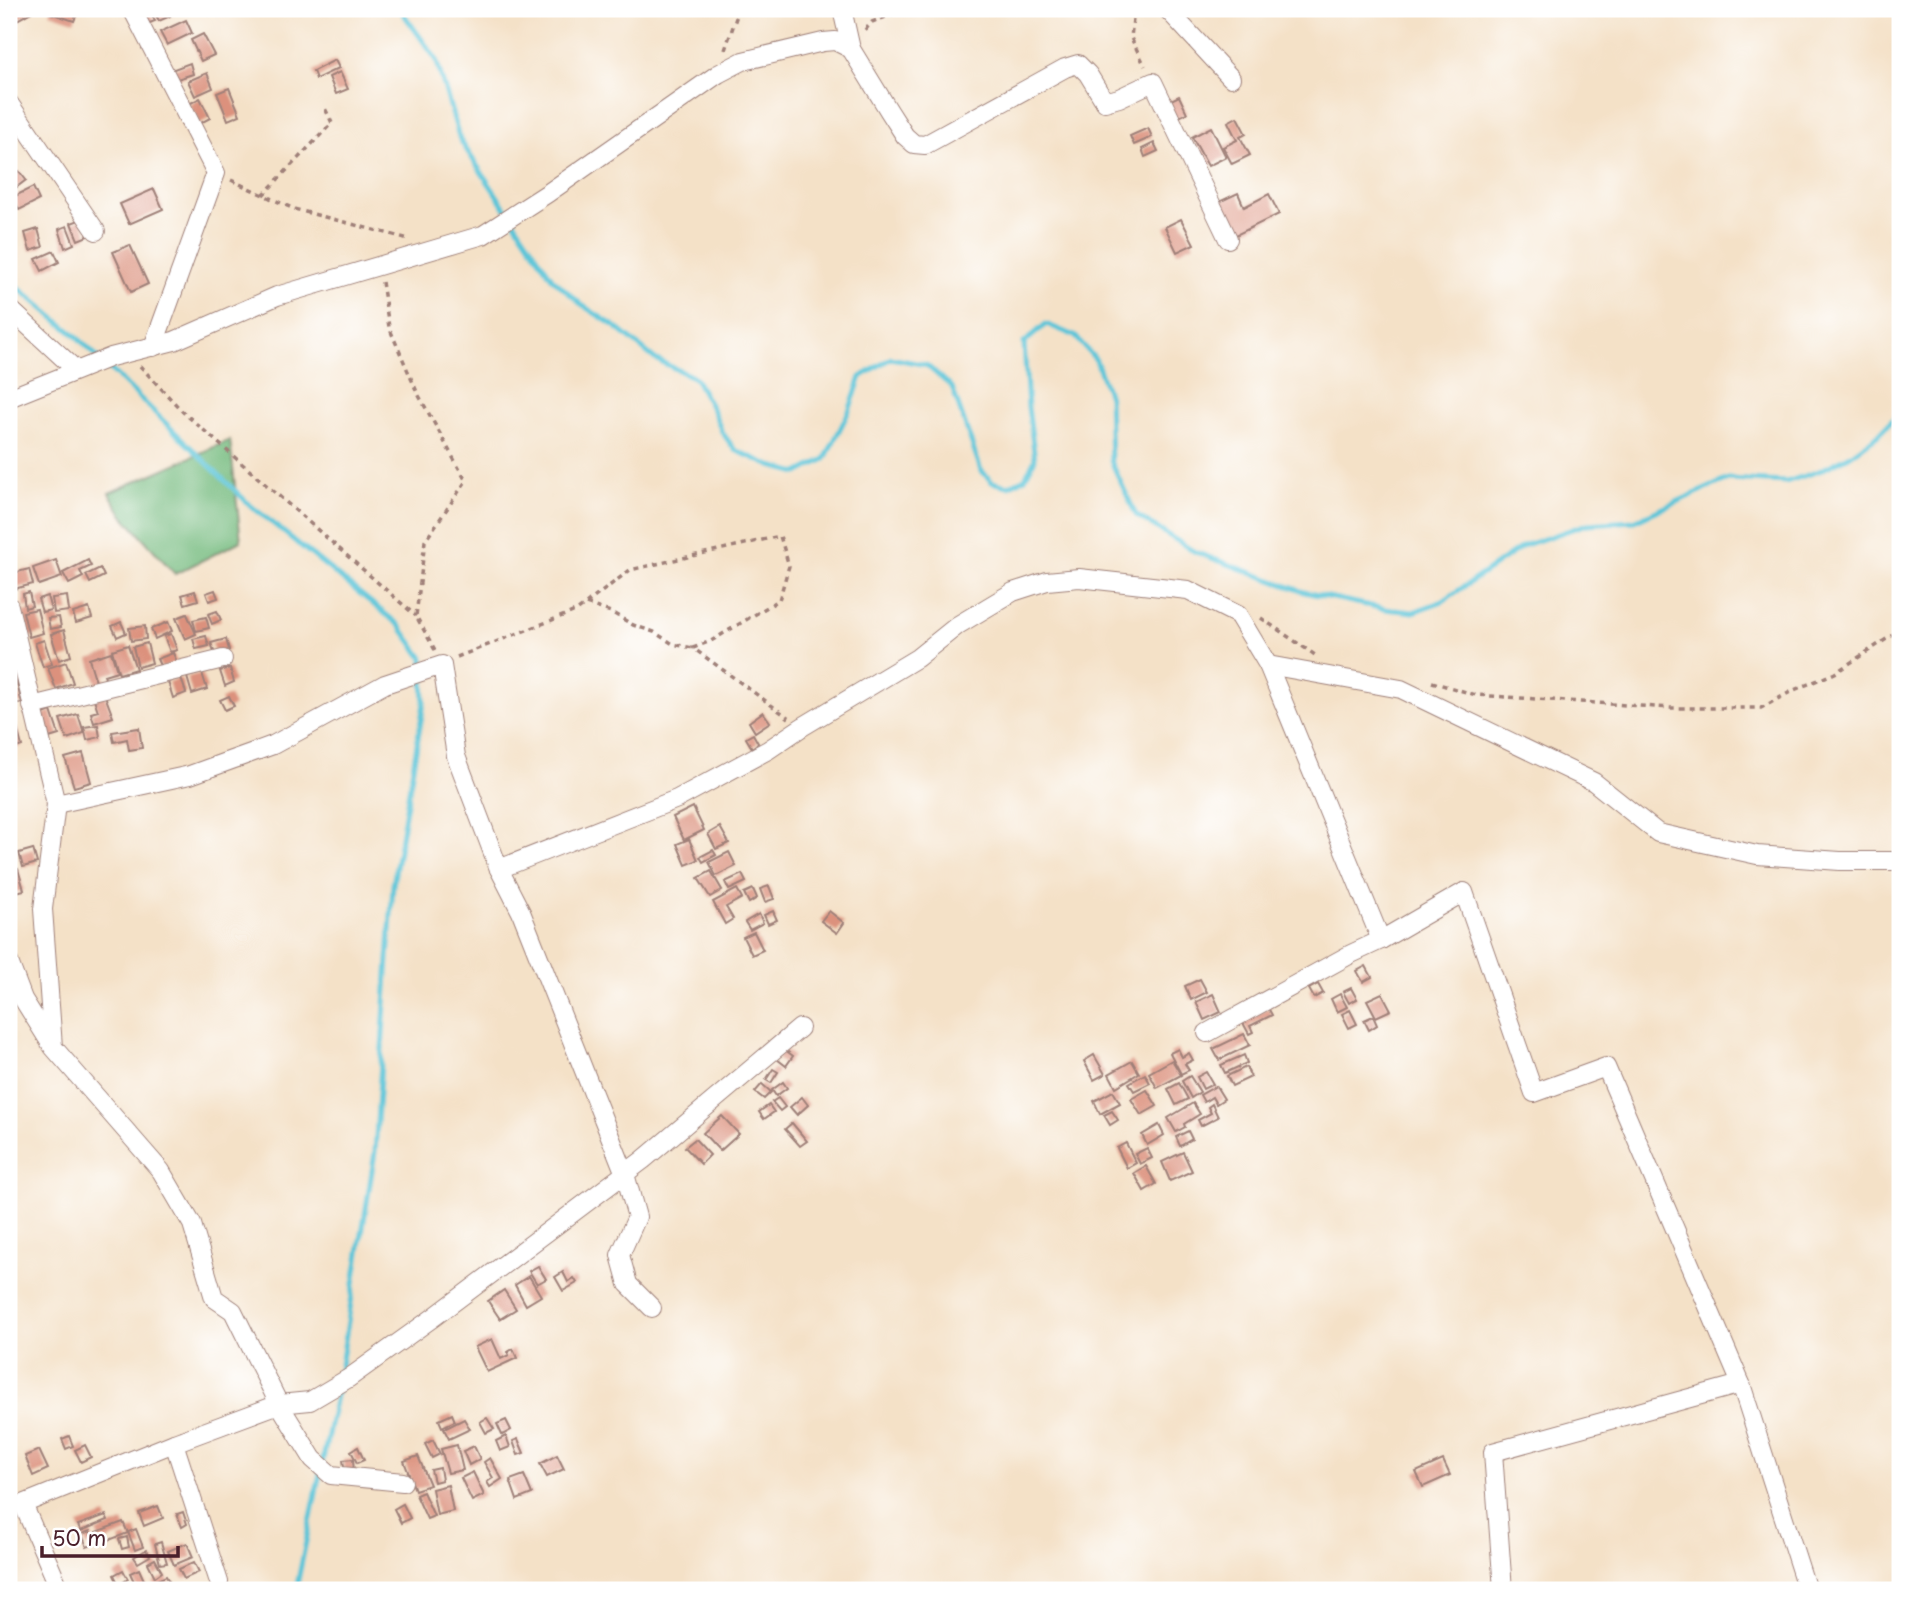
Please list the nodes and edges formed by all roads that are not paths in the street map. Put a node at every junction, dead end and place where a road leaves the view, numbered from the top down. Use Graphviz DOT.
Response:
graph roads {
  1 [pos="132,9"];
  2 [pos="842,9"];
  3 [pos="1167,9"];
  4 [pos="851,49"];
  5 [pos="1231,78"];
  6 [pos="9,103"];
  7 [pos="96,231"];
  8 [pos="1228,239"];
  9 [pos="9,308"];
  10 [pos="44,341"];
  11 [pos="153,347"];
  12 [pos="80,368"];
  13 [pos="29,391"];
  14 [pos="9,398"];
  15 [pos="9,606"];
  16 [pos="223,659"];
  17 [pos="1268,665"];
  18 [pos="32,706"];
  19 [pos="56,804"];
  20 [pos="1900,861"];
  21 [pos="499,869"];
  22 [pos="1381,940"];
  23 [pos="9,962"];
  24 [pos="800,1028"];
  25 [pos="1207,1032"];
  26 [pos="53,1047"];
  27 [pos="625,1174"];
  28 [pos="652,1307"];
  29 [pos="1741,1384"];
  30 [pos="279,1404"];
  31 [pos="174,1443"];
  32 [pos="403,1482"];
  33 [pos="219,1582"];
  34 [pos="60,1590"];
  35 [pos="1503,1590"];
  36 [pos="1807,1590"];
  1 -- 11 [label="street"];
  2 -- 4 [label="street"];
  3 -- 5 [label="street"];
  4 -- 8 [label="street"];
  4 -- 11 [label="street"];
  6 -- 7 [label="street"];
  9 -- 10 [label="street"];
  10 -- 12 [label="street"];
  10 -- 13 [label="street"];
  11 -- 12 [label="street"];
  12 -- 13 [label="street"];
  13 -- 14 [label="street"];
  15 -- 18 [label="street"];
  16 -- 18 [label="street"];
  17 -- 20 [label="street"];
  17 -- 21 [label="street"];
  17 -- 22 [label="street"];
  18 -- 19 [label="street"];
  19 -- 21 [label="street"];
  19 -- 26 [label="street"];
  21 -- 27 [label="street"];
  22 -- 25 [label="street"];
  22 -- 29 [label="street"];
  23 -- 26 [label="street"];
  24 -- 27 [label="street"];
  26 -- 30 [label="street"];
  27 -- 28 [label="street"];
  27 -- 30 [label="street"];
  29 -- 35 [label="street"];
  29 -- 36 [label="street"];
  30 -- 31 [label="street"];
  30 -- 32 [label="street"];
  31 -- 33 [label="street"];
  31 -- 34 [label="street"];
}
